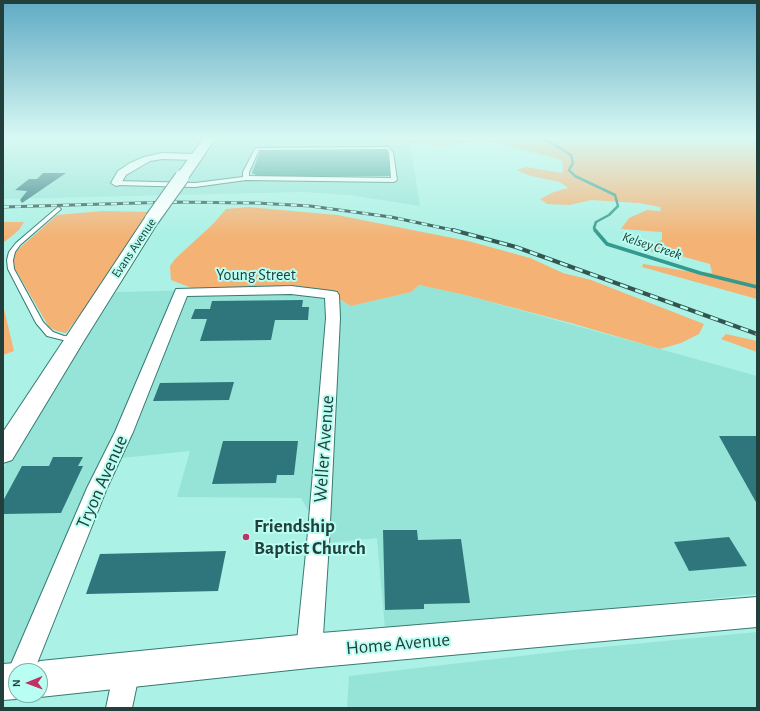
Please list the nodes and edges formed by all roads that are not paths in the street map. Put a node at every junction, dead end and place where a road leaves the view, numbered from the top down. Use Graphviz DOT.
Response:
graph roads {
  1 [pos="123,172"];
  2 [pos="185,172"];
  3 [pos="246,172"];
  4 [pos="393,172"];
  5 [pos="246,178"];
  6 [pos="116,183"];
  7 [pos="58,209"];
  8 [pos="181,292"];
  9 [pos="332,295"];
  10 [pos="74,339"];
  11 [pos="3,453"];
  12 [pos="757,612"];
  13 [pos="309,651"];
  14 [pos="24,663"];
  15 [pos="127,670"];
  16 [pos="48,678"];
  17 [pos="119,708"];
  1 -- 6 [label="street"];
  2 -- 10 [label="street, Evans Avenue, bridge"];
  3 -- 5 [label="lane"];
  4 -- 5 [label="lane"];
  5 -- 6 [label="lane"];
  7 -- 10 [label="lane"];
  8 -- 9 [label="street, Young Street"];
  8 -- 14 [label="street, Tryon Avenue"];
  9 -- 13 [label="street, Weller Avenue"];
  10 -- 11 [label="street, Evans Avenue"];
  12 -- 13 [label="street, Home Avenue"];
  13 -- 15 [label="street, Home Avenue"];
  15 -- 16 [label="street, Home Avenue"];
  15 -- 17 [label="street"];
}
